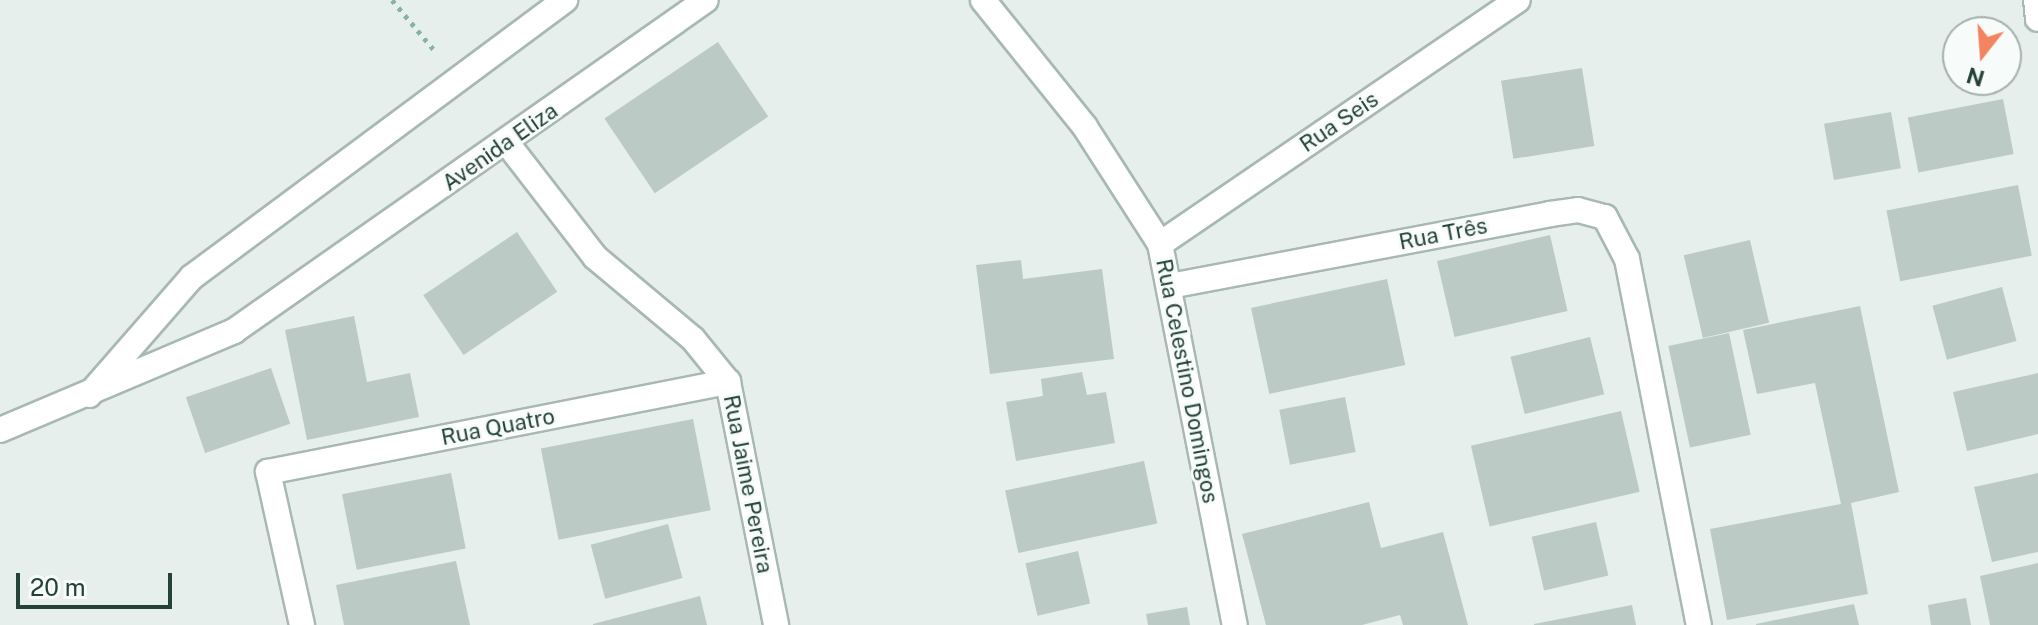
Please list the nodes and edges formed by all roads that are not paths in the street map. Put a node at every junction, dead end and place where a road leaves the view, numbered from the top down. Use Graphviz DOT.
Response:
graph roads {
  1 [pos="565,0"];
  2 [pos="706,0"];
  3 [pos="983,0"];
  4 [pos="1518,0"];
  5 [pos="2036,0"];
  6 [pos="2038,19"];
  7 [pos="507,143"];
  8 [pos="1160,244"];
  9 [pos="1170,286"];
  10 [pos="728,382"];
  11 [pos="86,399"];
  12 [pos="0,430"];
  13 [pos="302,625"];
  14 [pos="776,625"];
  15 [pos="1235,625"];
  16 [pos="1699,625"];
  1 -- 11 [label="street"];
  2 -- 7 [label="street, Avenida Eliza"];
  3 -- 8 [label="street, Rua Celestino Domingos"];
  4 -- 8 [label="street, Rua Seis"];
  5 -- 6 [label="street"];
  7 -- 10 [label="street, Rua Jaime Pereira"];
  7 -- 11 [label="street, Avenida Eliza"];
  8 -- 9 [label="street, Rua Celestino Domingos"];
  9 -- 15 [label="street, Rua Celestino Domingos"];
  9 -- 16 [label="street, Rua Três"];
  10 -- 13 [label="street, Rua Quatro"];
  10 -- 14 [label="street, Rua Jaime Pereira"];
  11 -- 12 [label="street"];
}
